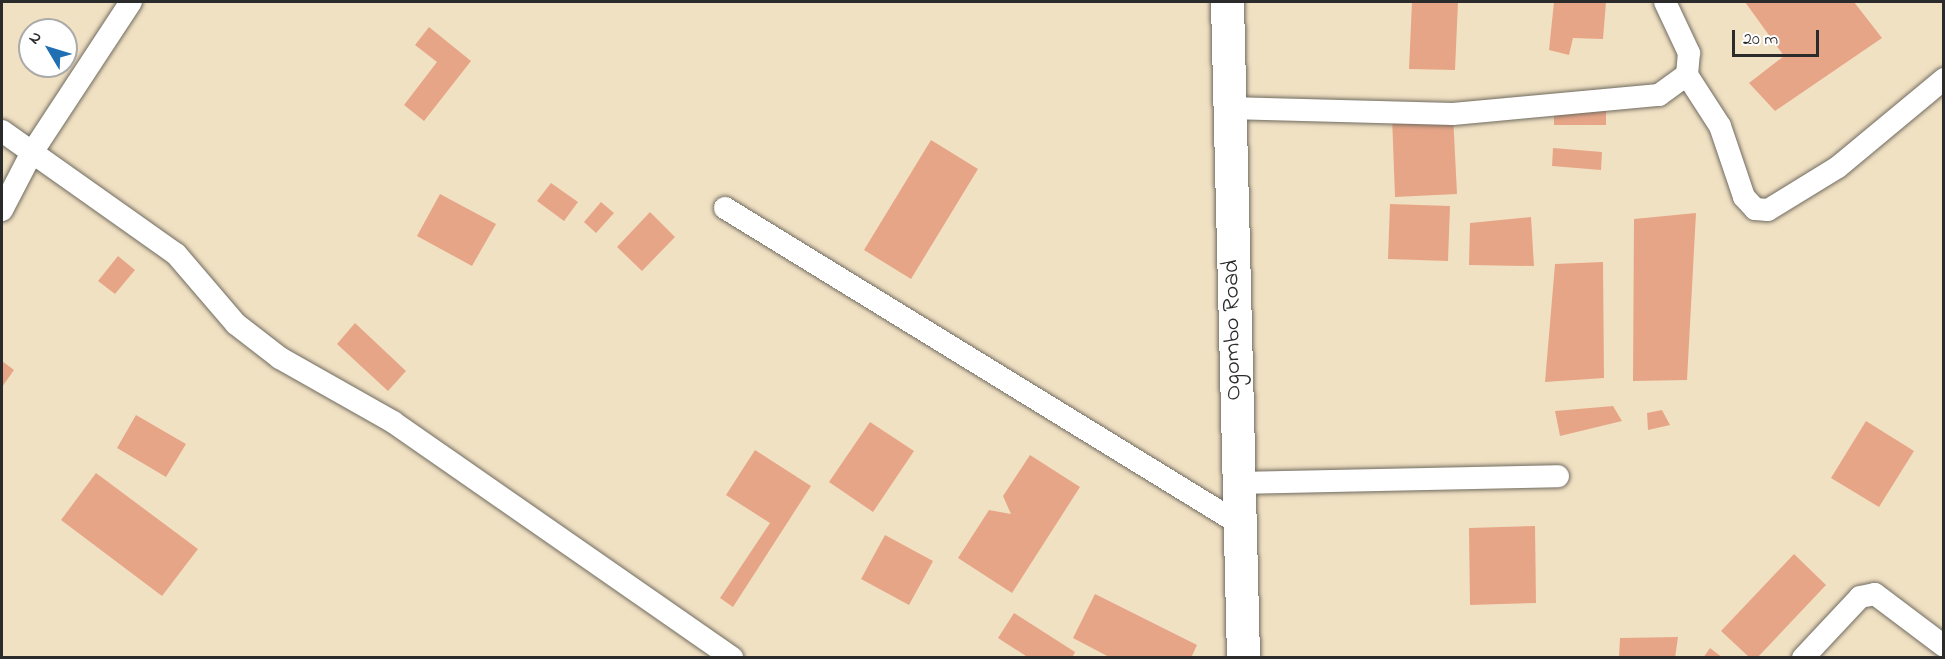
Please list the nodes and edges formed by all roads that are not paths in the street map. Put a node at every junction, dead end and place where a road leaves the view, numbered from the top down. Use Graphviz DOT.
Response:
graph roads {
  1 [pos="132,2"];
  2 [pos="1227,2"];
  3 [pos="1665,2"];
  4 [pos="1686,75"];
  5 [pos="1944,79"];
  6 [pos="1228,108"];
  7 [pos="2,131"];
  8 [pos="31,154"];
  9 [pos="725,208"];
  10 [pos="2,210"];
  11 [pos="1558,476"];
  12 [pos="1236,483"];
  13 [pos="1238,523"];
  14 [pos="1944,646"];
  15 [pos="732,657"];
  16 [pos="1243,657"];
  17 [pos="1803,657"];
  1 -- 8 [label="street"];
  2 -- 6 [label="main road, Ogombo Road"];
  3 -- 4 [label="street"];
  4 -- 5 [label="street"];
  4 -- 6 [label="street"];
  6 -- 12 [label="main road, Ogombo Road"];
  7 -- 8 [label="street"];
  8 -- 10 [label="street"];
  8 -- 15 [label="street"];
  9 -- 13 [label="street"];
  11 -- 12 [label="street"];
  12 -- 13 [label="main road, Ogombo Road"];
  13 -- 16 [label="main road, Ogombo Road"];
  14 -- 17 [label="street"];
}
